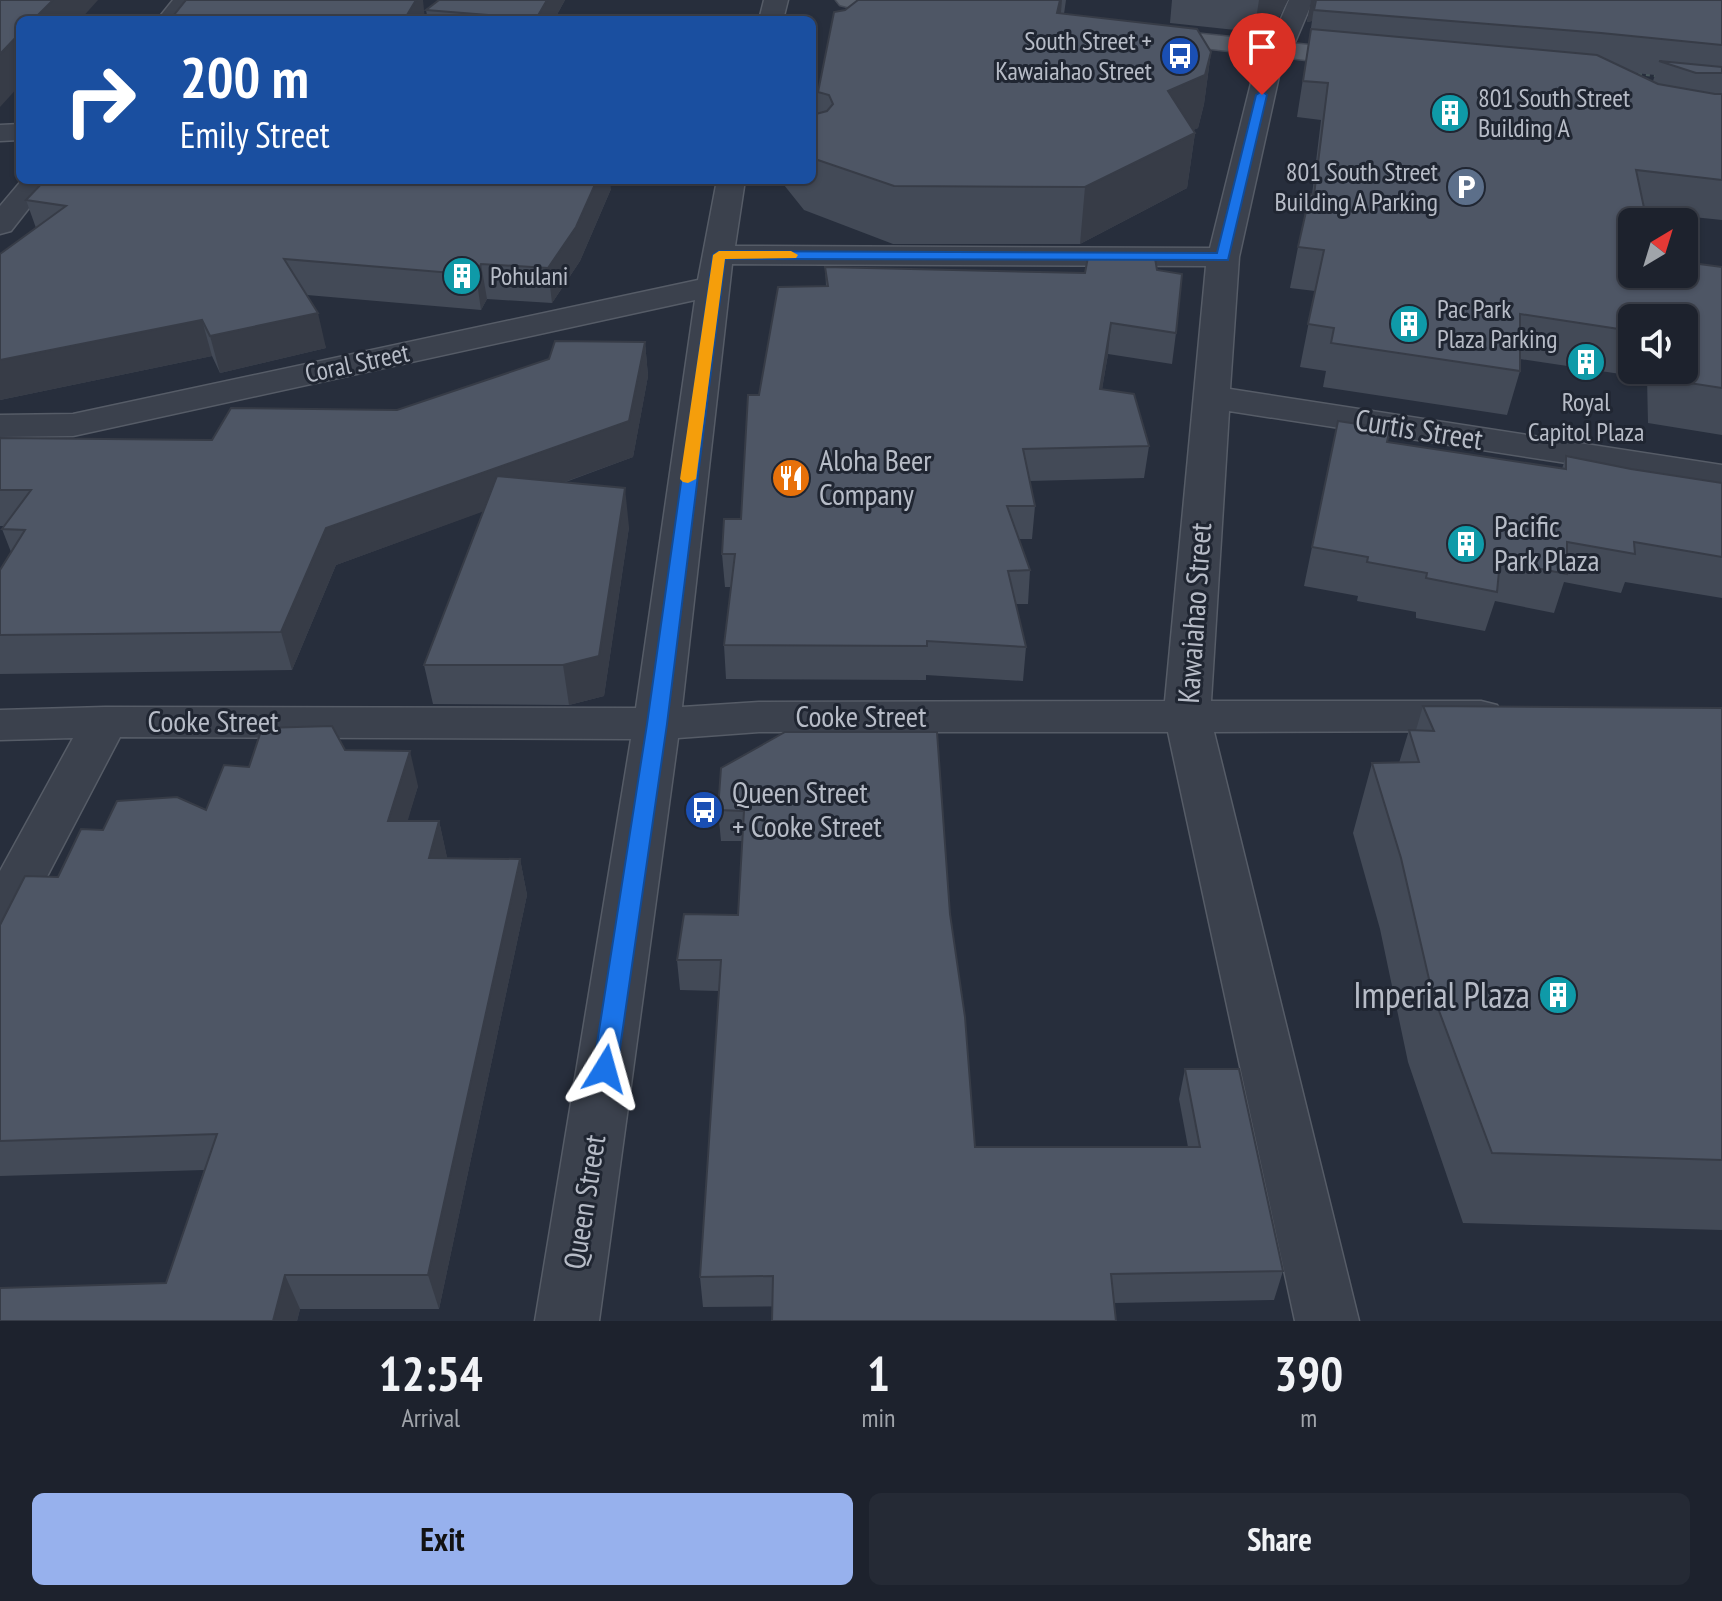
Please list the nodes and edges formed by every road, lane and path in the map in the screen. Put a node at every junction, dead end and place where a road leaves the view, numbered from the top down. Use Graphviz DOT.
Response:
graph roads {
  1 [pos="185,0"];
  2 [pos="848,0"];
  3 [pos="1301,0"];
  4 [pos="941,11"];
  5 [pos="172,16"];
  6 [pos="1125,33"];
  7 [pos="1279,52"];
  8 [pos="1388,61"];
  9 [pos="34,184"];
  10 [pos="730,184"];
  11 [pos="0,225"];
  12 [pos="1223,257"];
  13 [pos="716,270"];
  14 [pos="1211,397"];
  15 [pos="0,426"];
  16 [pos="1722,476"];
  17 [pos="1187,715"];
  18 [pos="1517,716"];
  19 [pos="105,722"];
  20 [pos="657,724"];
  21 [pos="0,725"];
  22 [pos="0,918"];
  23 [pos="567,1321"];
  24 [pos="1327,1321"];
  1 -- 5 [label="street"];
  2 -- 4 [label="main road"];
  3 -- 7 [label="street, Kawaiahao Street"];
  6 -- 7 [label="main road"];
  7 -- 8 [label="main road"];
  7 -- 12 [label="street, Kawaiahao Street"];
  9 -- 11 [label="street"];
  10 -- 13 [label="street, Queen Street"];
  12 -- 13 [label="street, Coral Street"];
  12 -- 14 [label="street, Kawaiahao Street"];
  13 -- 15 [label="street, Coral Street"];
  13 -- 20 [label="street, Queen Street"];
  14 -- 16 [label="street, Curtis Street"];
  14 -- 17 [label="street, Kawaiahao Street"];
  17 -- 18 [label="street, Cooke Street"];
  17 -- 20 [label="street, Cooke Street"];
  17 -- 24 [label="street, Kawaiahao Street"];
  19 -- 20 [label="street, Cooke Street"];
  19 -- 21 [label="street, Cooke Street"];
  19 -- 22 [label="street"];
  20 -- 23 [label="street, Queen Street"];
}
